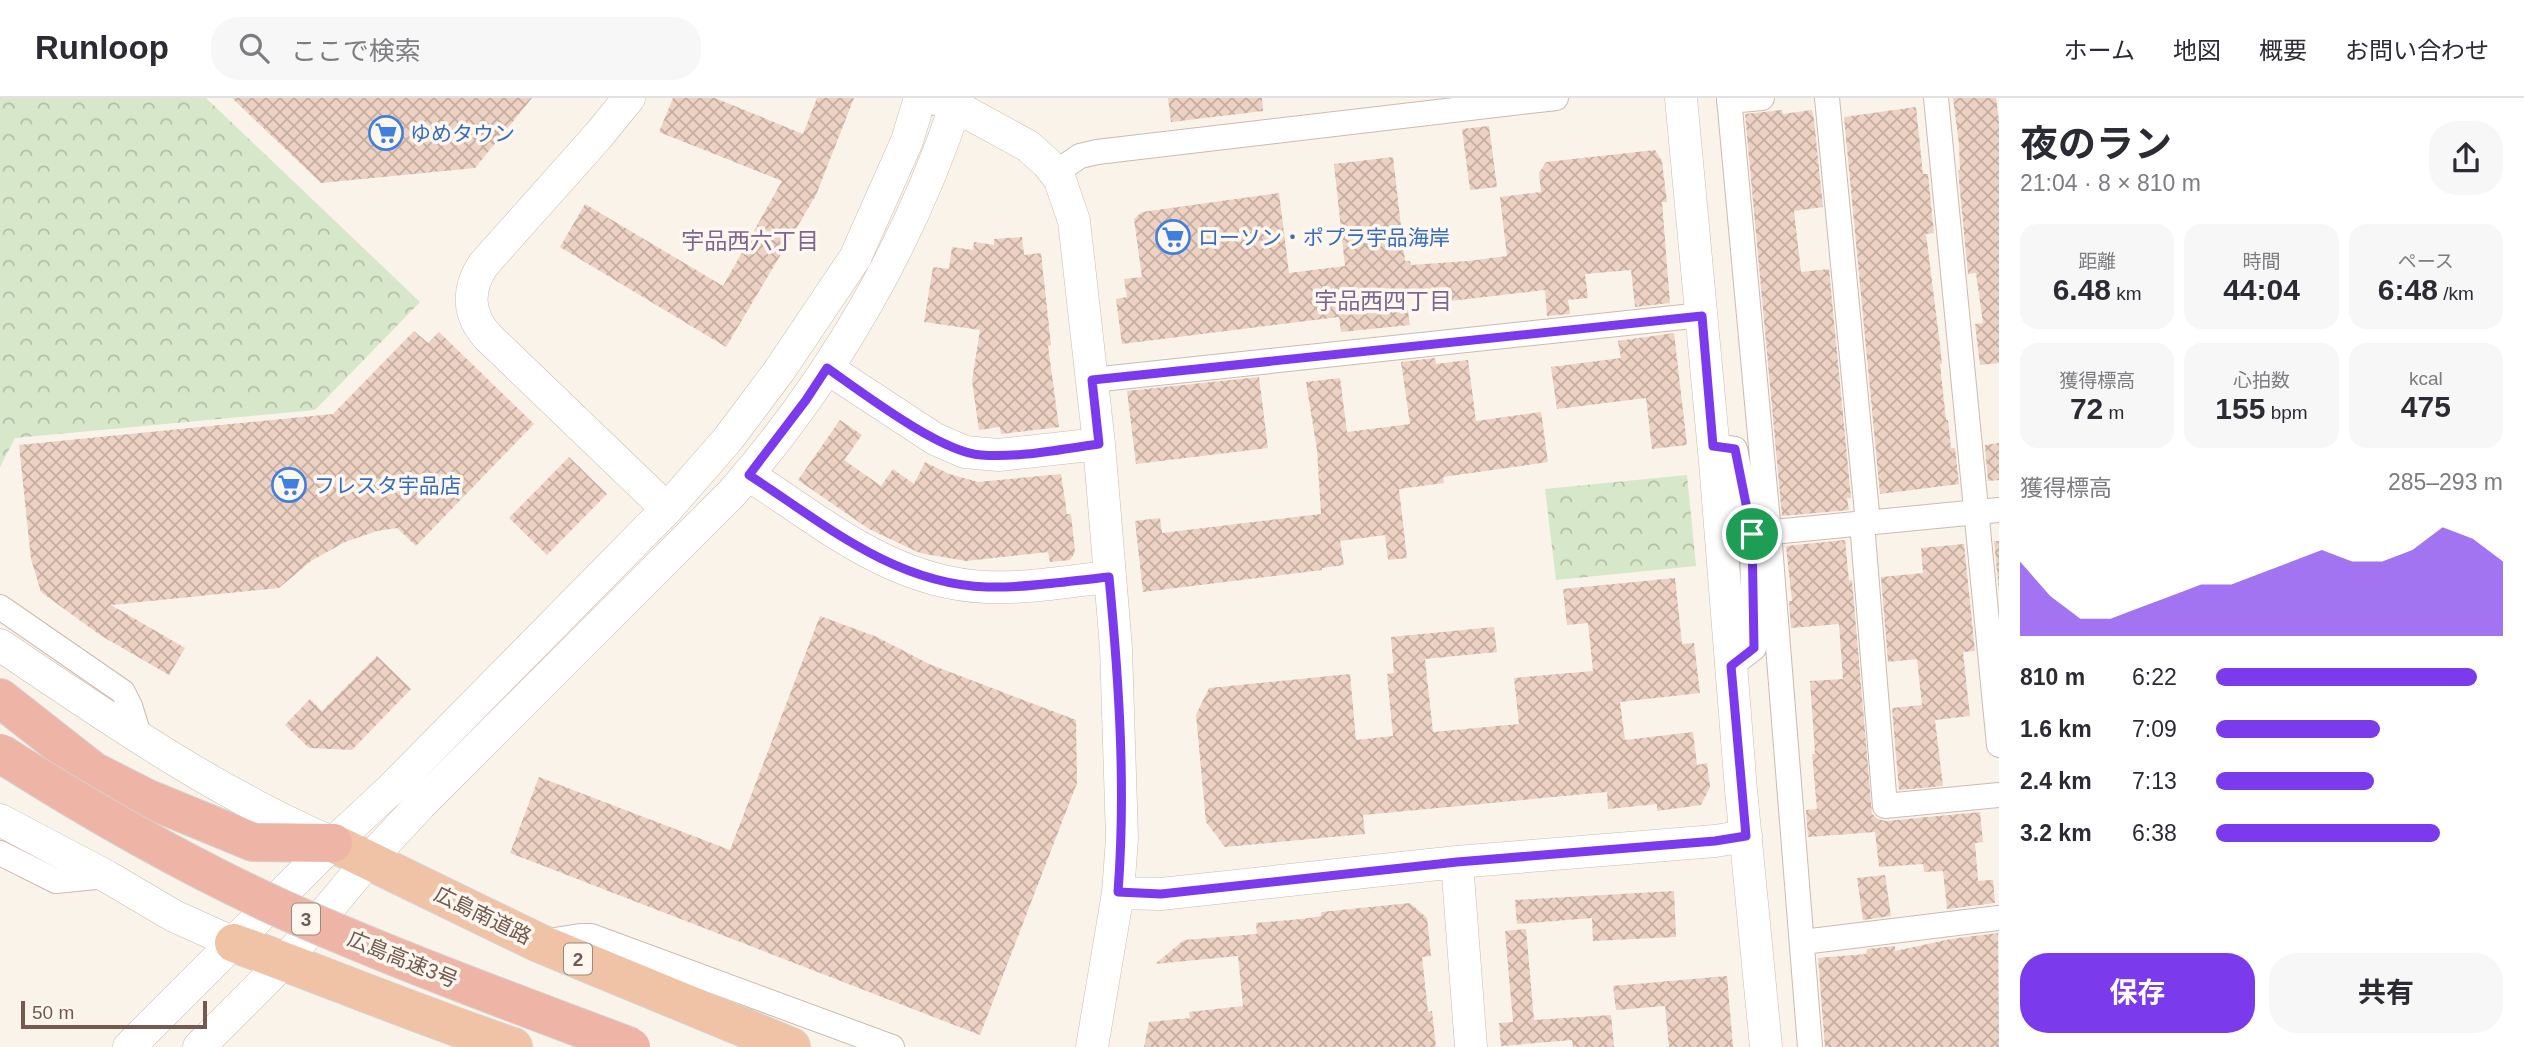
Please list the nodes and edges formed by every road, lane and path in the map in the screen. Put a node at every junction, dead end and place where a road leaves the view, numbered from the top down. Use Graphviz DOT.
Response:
graph roads {
  1 [pos="629,98"];
  2 [pos="920,98"];
  3 [pos="1556,98"];
  4 [pos="1681,98"];
  5 [pos="1762,98"];
  6 [pos="1827,98"];
  7 [pos="1936,98"];
  8 [pos="1729,99"];
  9 [pos="948,101"];
  10 [pos="1055,173"];
  11 [pos="1702,316"];
  12 [pos="827,368"];
  13 [pos="1092,380"];
  14 [pos="1099,444"];
  15 [pos="1713,446"];
  16 [pos="749,475"];
  17 [pos="667,509"];
  18 [pos="1987,510"];
  19 [pos="1865,523"];
  20 [pos="1760,533"];
  21 [pos="1109,577"];
  22 [pos="0,607"];
  23 [pos="0,645"];
  24 [pos="1731,666"];
  25 [pos="13,708"];
  26 [pos="140,738"];
  27 [pos="1999,745"];
  28 [pos="0,753"];
  29 [pos="1999,795"];
  30 [pos="0,820"];
  31 [pos="1746,836"];
  32 [pos="333,843"];
  33 [pos="0,853"];
  34 [pos="369,861"];
  35 [pos="1457,862"];
  36 [pos="106,876"];
  37 [pos="1118,892"];
  38 [pos="1999,918"];
  39 [pos="1803,942"];
  40 [pos="234,943"];
  41 [pos="540,943"];
  42 [pos="284,961"];
  43 [pos="855,1040"];
  44 [pos="129,1047"];
  45 [pos="199,1047"];
  46 [pos="513,1047"];
  47 [pos="631,1047"];
  48 [pos="791,1047"];
  49 [pos="892,1047"];
  50 [pos="1092,1047"];
  51 [pos="1471,1047"];
  52 [pos="1766,1047"];
  53 [pos="1810,1047"];
  1 -- 17 [label="street"];
  2 -- 17 [label="street"];
  3 -- 10 [label="street"];
  4 -- 11 [label="street"];
  5 -- 8 [label="street"];
  6 -- 19 [label="street"];
  7 -- 18 [label="street"];
  8 -- 20 [label="street"];
  9 -- 10 [label="street"];
  9 -- 12 [label="street"];
  10 -- 13 [label="street"];
  11 -- 13 [label="street"];
  11 -- 15 [label="street"];
  12 -- 14 [label="street"];
  12 -- 16 [label="street"];
  13 -- 14 [label="street"];
  14 -- 21 [label="street"];
  15 -- 20 [label="street"];
  15 -- 24 [label="street"];
  16 -- 21 [label="street"];
  16 -- 34 [label="street"];
  17 -- 32 [label="street"];
  18 -- 19 [label="street"];
  18 -- 27 [label="street"];
  19 -- 20 [label="street"];
  19 -- 29 [label="street"];
  20 -- 24 [label="street"];
  20 -- 39 [label="street"];
  21 -- 37 [label="street"];
  22 -- 26 [label="street"];
  23 -- 26 [label="street"];
  24 -- 31 [label="street"];
  25 -- 32 [label="highway"];
  26 -- 32 [label="street"];
  28 -- 47 [label="highway, 広島高速3号 / 3, bridge"];
  30 -- 36 [label="street"];
  31 -- 35 [label="street"];
  31 -- 52 [label="street"];
  32 -- 34 [label="highway, 広島南道路 / 2"];
  32 -- 40 [label="street"];
  33 -- 36 [label="street"];
  34 -- 41 [label="highway, 広島南道路 / 2"];
  34 -- 42 [label="street"];
  35 -- 37 [label="street"];
  35 -- 51 [label="street"];
  36 -- 40 [label="street"];
  37 -- 50 [label="street"];
  38 -- 39 [label="street"];
  39 -- 53 [label="street"];
  40 -- 42 [label="highway"];
  40 -- 44 [label="street"];
  41 -- 43 [label="street"];
  41 -- 48 [label="highway, 広島南道路 / 2"];
  42 -- 45 [label="street"];
  42 -- 46 [label="highway"];
  43 -- 49 [label="street"];
}
